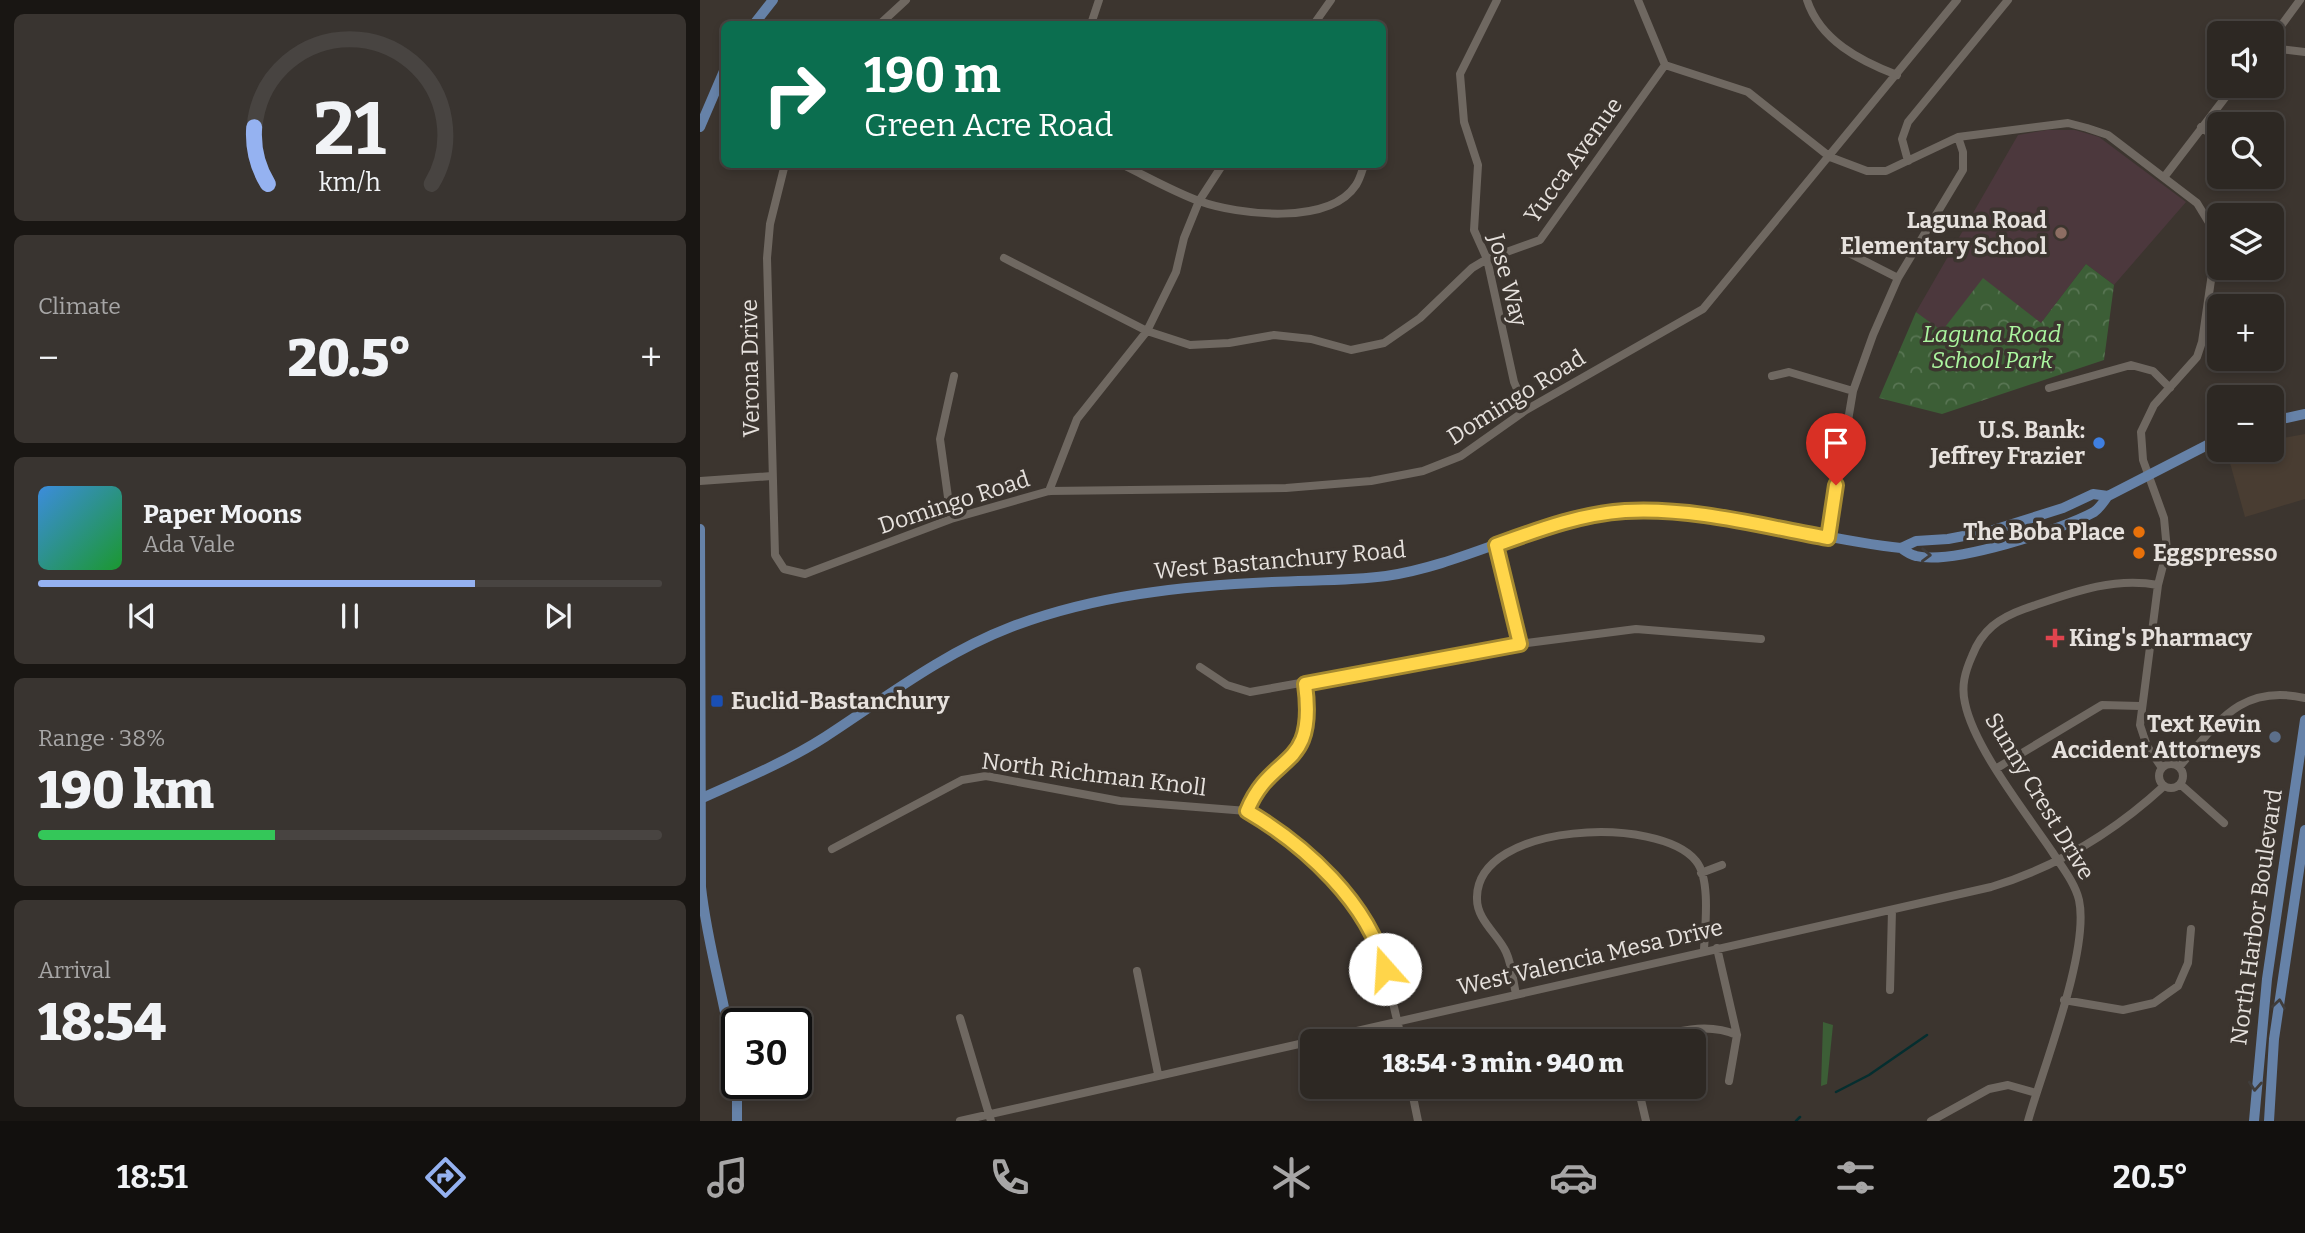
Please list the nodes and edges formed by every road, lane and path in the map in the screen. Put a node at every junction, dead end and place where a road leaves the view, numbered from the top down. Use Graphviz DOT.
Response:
graph roads {
  1 [pos="772,0"];
  2 [pos="906,0"];
  3 [pos="1099,0"];
  4 [pos="1331,0"];
  5 [pos="1497,0"];
  6 [pos="1638,0"];
  7 [pos="1807,0"];
  8 [pos="1957,0"];
  9 [pos="2008,0"];
  10 [pos="2300,0"];
  11 [pos="756,21"];
  12 [pos="883,21"];
  13 [pos="1092,21"];
  14 [pos="1316,21"];
  15 [pos="2284,22"];
  16 [pos="2284,49"];
  17 [pos="2305,52"];
  18 [pos="1665,65"];
  19 [pos="1897,75"];
  20 [pos="721,78"];
  21 [pos="2225,98"];
  22 [pos="700,127"];
  23 [pos="2201,128"];
  24 [pos="2207,132"];
  25 [pos="1958,137"];
  26 [pos="1829,157"];
  27 [pos="1908,161"];
  28 [pos="784,168"];
  29 [pos="1129,168"];
  30 [pos="1220,168"];
  31 [pos="1363,168"];
  32 [pos="2165,176"];
  33 [pos="1199,201"];
  34 [pos="1843,250"];
  35 [pos="1004,258"];
  36 [pos="1487,259"];
  37 [pos="1898,278"];
  38 [pos="1147,331"];
  39 [pos="954,376"];
  40 [pos="1772,376"];
  41 [pos="2049,388"];
  42 [pos="2170,388"];
  43 [pos="1853,391"];
  44 [pos="1526,410"];
  45 [pos="2305,414"];
  46 [pos="2284,418"];
  47 [pos="2207,445"];
  48 [pos="772,476"];
  49 [pos="2148,476"];
  50 [pos="700,481"];
  51 [pos="1049,491"];
  52 [pos="2108,496"];
  53 [pos="951,519"];
  54 [pos="700,529"];
  55 [pos="1828,538"];
  56 [pos="1496,545"];
  57 [pos="1901,548"];
  58 [pos="784,569"];
  59 [pos="2158,585"];
  60 [pos="1761,639"];
  61 [pos="1520,644"];
  62 [pos="1200,667"];
  63 [pos="1305,684"];
  64 [pos="2305,698"];
  65 [pos="2140,706"];
  66 [pos="2305,720"];
  67 [pos="2179,767"];
  68 [pos="1997,768"];
  69 [pos="2162,768"];
  70 [pos="2180,784"];
  71 [pos="2164,786"];
  72 [pos="701,798"];
  73 [pos="1247,811"];
  74 [pos="2224,823"];
  75 [pos="2305,830"];
  76 [pos="832,849"];
  77 [pos="2058,861"];
  78 [pos="1722,865"];
  79 [pos="1701,873"];
  80 [pos="1892,910"];
  81 [pos="2191,929"];
  82 [pos="1717,947"];
  83 [pos="1704,950"];
  84 [pos="1137,971"];
  85 [pos="1890,990"];
  86 [pos="1516,994"];
  87 [pos="2064,1000"];
  88 [pos="724,1008"];
  89 [pos="960,1017"];
  90 [pos="1397,1021"];
  91 [pos="1399,1029"];
  92 [pos="1695,1029"];
  93 [pos="1737,1035"];
  94 [pos="1158,1074"];
  95 [pos="1729,1081"];
  96 [pos="2036,1093"];
  97 [pos="737,1099"];
  98 [pos="1413,1099"];
  99 [pos="1641,1099"];
  100 [pos="990,1118"];
  101 [pos="737,1121"];
  102 [pos="960,1121"];
  103 [pos="1418,1121"];
  104 [pos="1646,1121"];
  105 [pos="1931,1121"];
  106 [pos="2028,1121"];
  107 [pos="2254,1121"];
  108 [pos="2269,1121"];
  1 -- 11 [label="main road"];
  2 -- 12 [label="street"];
  3 -- 13 [label="street"];
  4 -- 14 [label="street"];
  5 -- 36 [label="street, Jose Way"];
  6 -- 18 [label="street"];
  7 -- 19 [label="street"];
  8 -- 19 [label="street, Domingo Road"];
  9 -- 27 [label="street"];
  10 -- 15 [label="street"];
  16 -- 17 [label="street"];
  18 -- 26 [label="street"];
  18 -- 36 [label="street, Yucca Avenue"];
  19 -- 26 [label="street, Domingo Road"];
  20 -- 22 [label="main road"];
  21 -- 23 [label="street"];
  23 -- 24 [label="street"];
  23 -- 32 [label="street"];
  25 -- 27 [label="street"];
  25 -- 32 [label="street"];
  25 -- 37 [label="street"];
  26 -- 27 [label="street"];
  26 -- 44 [label="street, Domingo Road"];
  28 -- 48 [label="street, Verona Drive"];
  29 -- 33 [label="street"];
  30 -- 33 [label="street"];
  31 -- 33 [label="street"];
  32 -- 42 [label="street"];
  33 -- 38 [label="street"];
  34 -- 37 [label="street"];
  35 -- 38 [label="street, Yucca Avenue"];
  36 -- 38 [label="street, Yucca Avenue"];
  36 -- 44 [label="street, Jose Way"];
  37 -- 43 [label="street"];
  38 -- 51 [label="street"];
  39 -- 53 [label="street"];
  40 -- 43 [label="street"];
  41 -- 42 [label="street"];
  42 -- 49 [label="street"];
  43 -- 55 [label="street"];
  44 -- 51 [label="street, Domingo Road"];
  45 -- 46 [label="main road"];
  47 -- 49 [label="main road, West Bastanchury Road"];
  48 -- 50 [label="street"];
  48 -- 58 [label="street, Verona Drive"];
  49 -- 52 [label="main road, West Bastanchury Road"];
  49 -- 59 [label="street"];
  51 -- 53 [label="street, Domingo Road"];
  52 -- 57 [label="main road, West Bastanchury Road"];
  57 -- 52 [label="main road, West Bastanchury Road, one-way"];
  53 -- 58 [label="street, Domingo Road"];
  54 -- 72 [label="main road"];
  55 -- 56 [label="main road, West Bastanchury Road"];
  55 -- 57 [label="main road, West Bastanchury Road"];
  56 -- 61 [label="street"];
  56 -- 72 [label="main road, West Bastanchury Road"];
  59 -- 65 [label="street"];
  59 -- 68 [label="street, Sunny Crest Drive"];
  60 -- 61 [label="street"];
  61 -- 63 [label="street"];
  62 -- 63 [label="street"];
  63 -- 73 [label="street"];
  64 -- 67 [label="street"];
  65 -- 68 [label="street"];
  65 -- 69 [label="street"];
  66 -- 107 [label="main road, North Harbor Boulevard, one-way"];
  67 -- 69 [label="street"];
  67 -- 70 [label="street"];
  68 -- 77 [label="street, Sunny Crest Drive"];
  69 -- 71 [label="street"];
  70 -- 71 [label="street"];
  70 -- 74 [label="street"];
  71 -- 77 [label="street, West Valencia Mesa Drive"];
  72 -- 88 [label="main road"];
  73 -- 76 [label="street, North Richman Knoll"];
  73 -- 90 [label="street, North Richman Knoll"];
  108 -- 75 [label="main road, North Harbor Boulevard, one-way"];
  77 -- 80 [label="street, West Valencia Mesa Drive"];
  77 -- 87 [label="street, Sunny Crest Drive"];
  78 -- 79 [label="street"];
  79 -- 83 [label="street"];
  79 -- 86 [label="street"];
  80 -- 82 [label="street, West Valencia Mesa Drive"];
  80 -- 85 [label="street"];
  81 -- 87 [label="street"];
  82 -- 83 [label="street, West Valencia Mesa Drive"];
  82 -- 93 [label="street"];
  83 -- 86 [label="street, West Valencia Mesa Drive"];
  84 -- 94 [label="street"];
  86 -- 90 [label="street, West Valencia Mesa Drive"];
  87 -- 96 [label="street, Sunny Crest Drive"];
  89 -- 100 [label="street"];
  90 -- 91 [label="street, North Richman Knoll"];
  90 -- 94 [label="street, West Valencia Mesa Drive"];
  92 -- 93 [label="street"];
  93 -- 95 [label="street"];
  94 -- 100 [label="street, West Valencia Mesa Drive"];
  96 -- 105 [label="street"];
  96 -- 106 [label="street, Sunny Crest Drive"];
  97 -- 101 [label="main road"];
  98 -- 103 [label="street"];
  99 -- 104 [label="street"];
  100 -- 102 [label="street, West Valencia Mesa Drive"];
}
